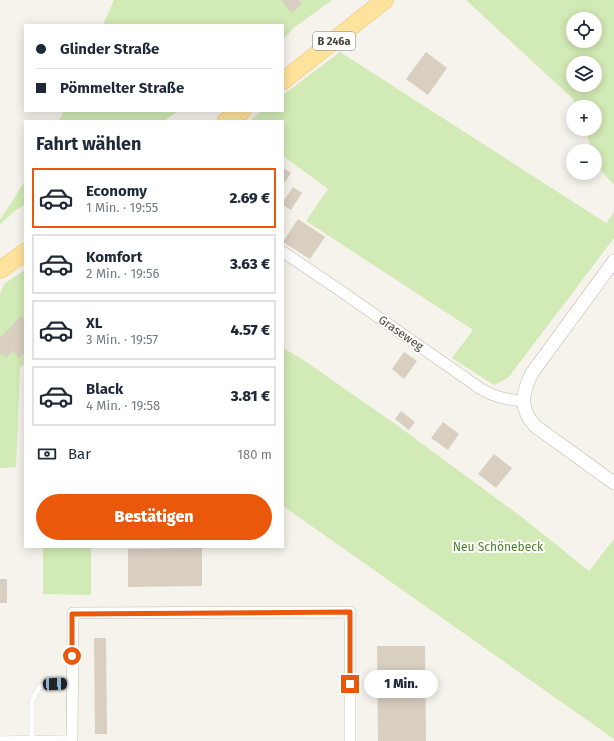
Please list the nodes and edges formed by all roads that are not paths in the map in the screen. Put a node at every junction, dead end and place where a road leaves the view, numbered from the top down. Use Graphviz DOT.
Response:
graph roads {
  1 [pos="385,0"];
  2 [pos="284,80"];
  3 [pos="240,112"];
  4 [pos="228,120"];
  5 [pos="24,253"];
  6 [pos="284,253"];
  7 [pos="614,261"];
  8 [pos="0,270"];
  9 [pos="523,401"];
  10 [pos="614,483"];
  11 [pos="72,684"];
  12 [pos="0,739"];
  13 [pos="32,740"];
  14 [pos="72,740"];
  15 [pos="350,741"];
  1 -- 2 [label="main road, B 246a"];
  3 -- 4 [label="main road"];
  5 -- 8 [label="main road"];
  6 -- 9 [label="street, Graseweg"];
  7 -- 9 [label="street"];
  9 -- 10 [label="street"];
  11 -- 13 [label="lane"];
  11 -- 14 [label="street"];
  11 -- 15 [label="street"];
  12 -- 13 [label="lane"];
  13 -- 14 [label="lane"];
}
